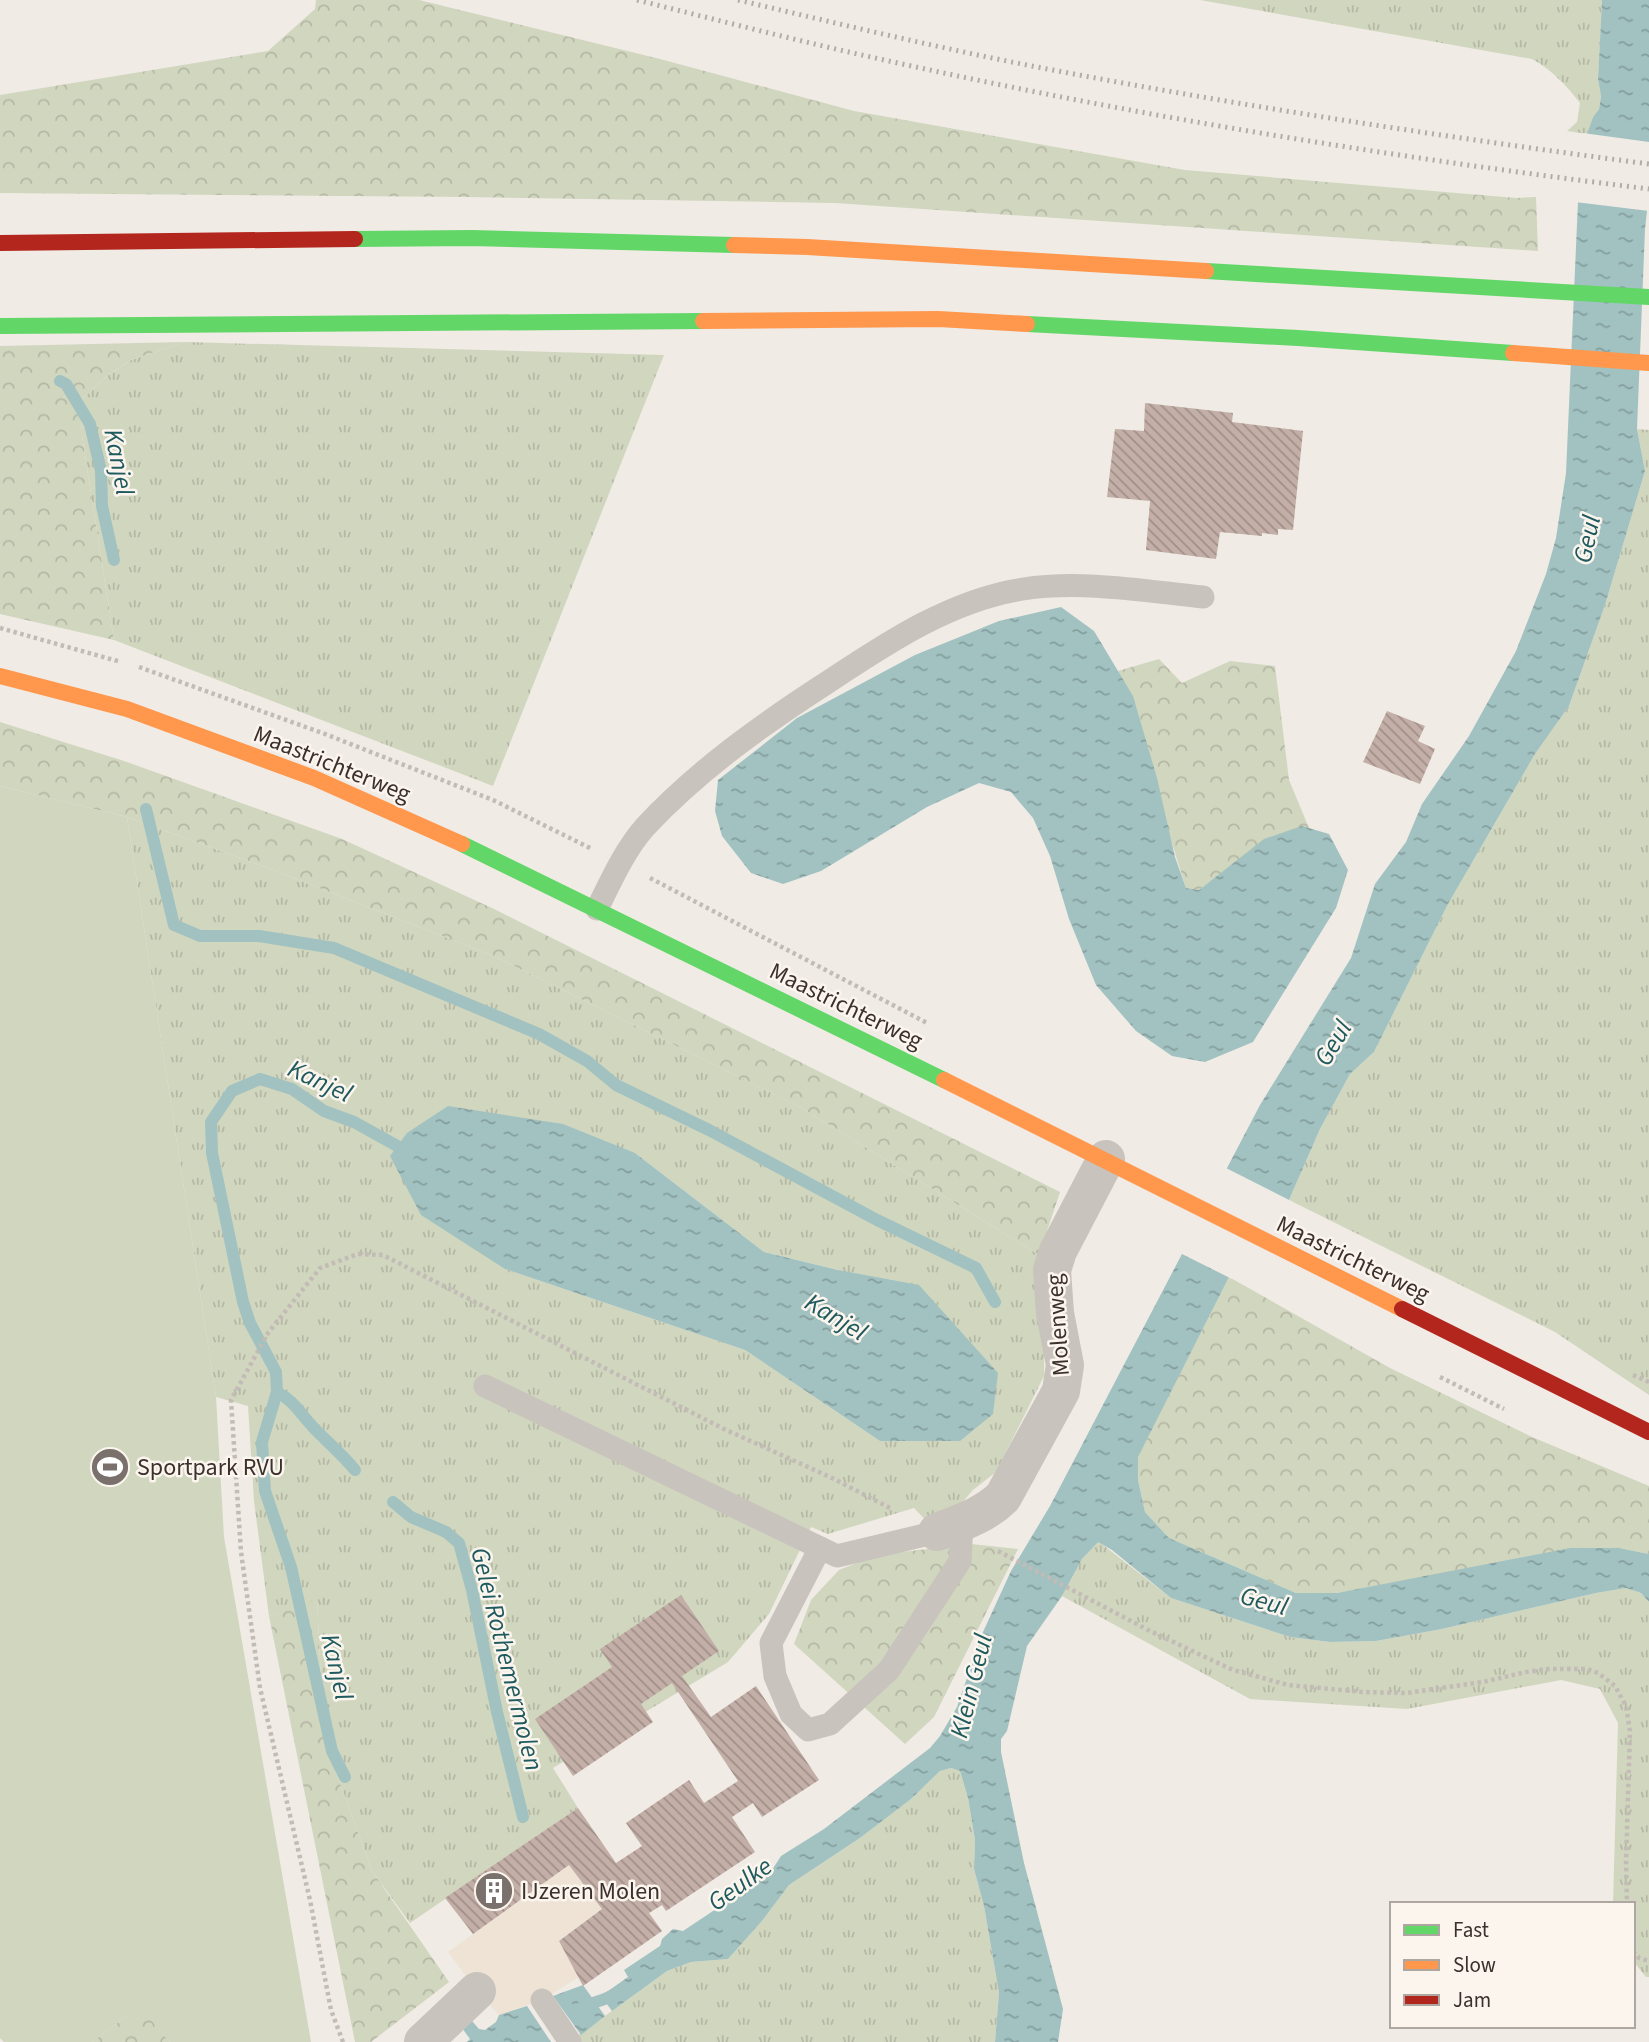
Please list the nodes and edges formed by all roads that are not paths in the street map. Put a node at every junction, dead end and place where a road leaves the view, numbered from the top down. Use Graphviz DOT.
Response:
graph roads {
  1 [pos="0,243"];
  2 [pos="1649,297"];
  3 [pos="0,326"];
  4 [pos="1649,363"];
  5 [pos="1203,597"];
  6 [pos="0,676"];
  7 [pos="597,909"];
  8 [pos="1107,1159"];
  9 [pos="485,1385"];
  10 [pos="1649,1432"];
  11 [pos="949,1527"];
  12 [pos="820,1548"];
  13 [pos="477,1991"];
  14 [pos="542,2000"];
  15 [pos="423,2042"];
  16 [pos="570,2042"];
  1 -- 2 [label="main road"];
  3 -- 4 [label="main road"];
  5 -- 7 [label="lane"];
  6 -- 7 [label="main road, Maastrichterweg"];
  7 -- 8 [label="main road, Maastrichterweg"];
  8 -- 10 [label="main road, Maastrichterweg"];
  8 -- 11 [label="street, Molenweg"];
  9 -- 12 [label="lane"];
  11 -- 12 [label="lane"];
  11 -- 12 [label="lane"];
  13 -- 15 [label="street"];
  14 -- 16 [label="lane"];
}
